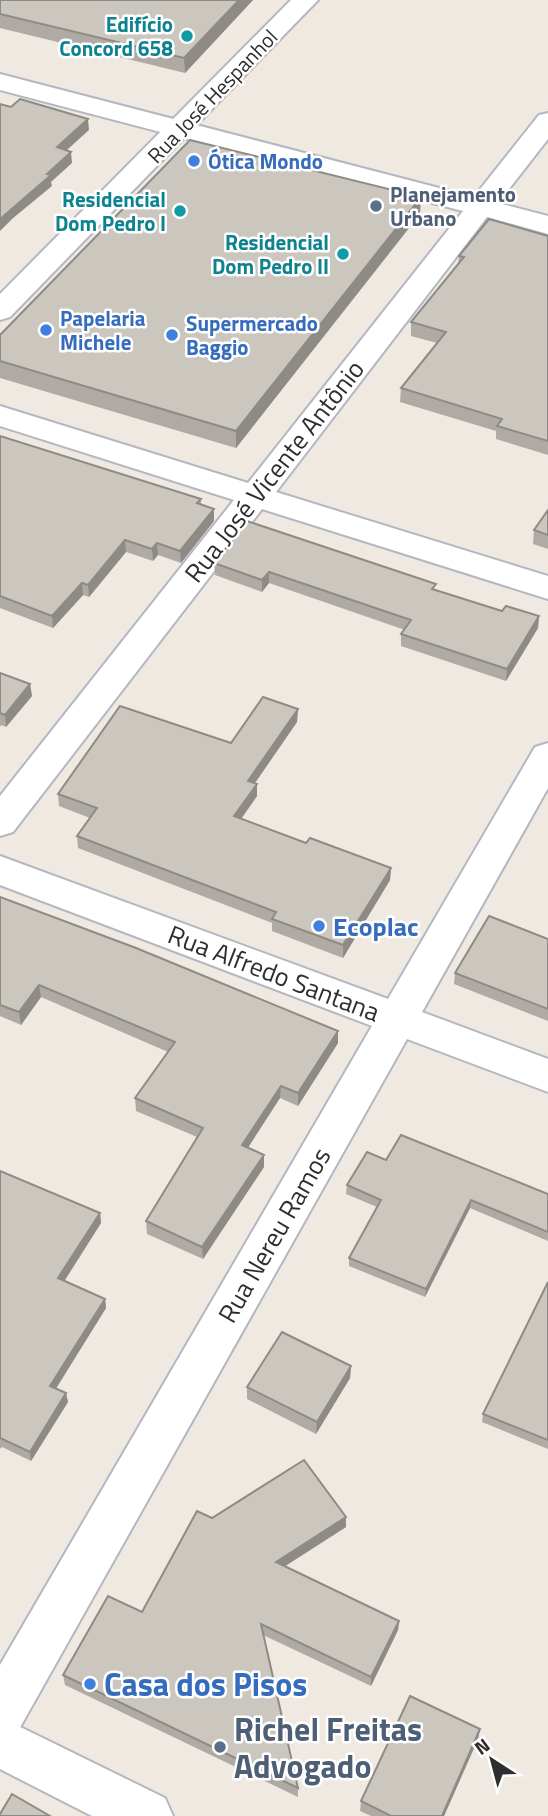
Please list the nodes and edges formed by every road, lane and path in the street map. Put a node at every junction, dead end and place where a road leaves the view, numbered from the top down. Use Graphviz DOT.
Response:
graph roads {
  1 [pos="305,0"];
  2 [pos="0,82"];
  3 [pos="548,121"];
  4 [pos="181,127"];
  5 [pos="481,207"];
  6 [pos="548,225"];
  7 [pos="0,311"];
  8 [pos="0,416"];
  9 [pos="254,496"];
  10 [pos="548,588"];
  11 [pos="548,756"];
  12 [pos="0,822"];
  13 [pos="0,870"];
  14 [pos="397,1019"];
  15 [pos="548,1076"];
  16 [pos="0,1713"];
  17 [pos="0,1742"];
  18 [pos="147,1816"];
  1 -- 4 [label="street, Rua José Hespanhol"];
  2 -- 4 [label="street"];
  3 -- 5 [label="street, Rua José Vicente Antônio"];
  4 -- 5 [label="street"];
  4 -- 7 [label="street, Rua José Hespanhol"];
  5 -- 6 [label="street"];
  5 -- 9 [label="street, Rua José Vicente Antônio"];
  8 -- 9 [label="street"];
  9 -- 10 [label="street"];
  9 -- 12 [label="street, Rua José Vicente Antônio"];
  11 -- 14 [label="street, Rua Nereu Ramos"];
  13 -- 14 [label="street, Rua Alfredo Santana"];
  14 -- 15 [label="street, Rua Alfredo Santana"];
  14 -- 16 [label="street, Rua Nereu Ramos"];
  17 -- 18 [label="street"];
}
